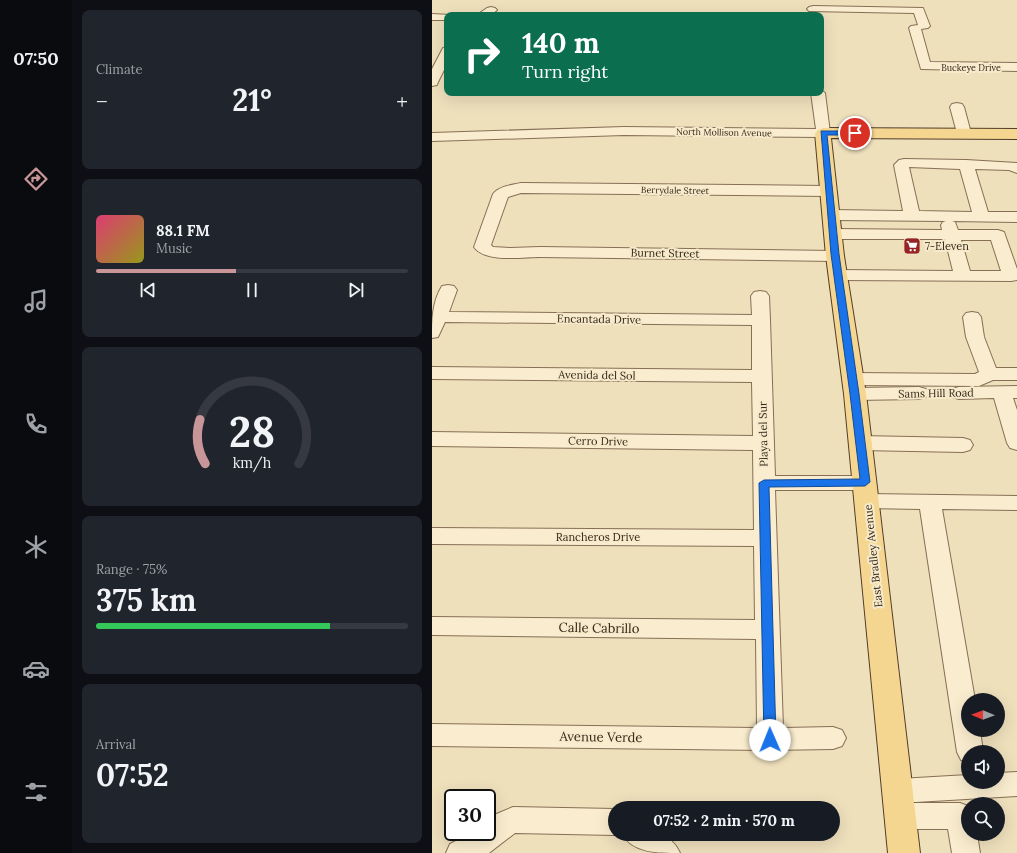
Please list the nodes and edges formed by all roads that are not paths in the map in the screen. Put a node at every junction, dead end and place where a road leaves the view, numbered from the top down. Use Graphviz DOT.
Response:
graph roads {
  1 [pos="812,8"];
  2 [pos="432,17"];
  3 [pos="444,17"];
  4 [pos="444,57"];
  5 [pos="1017,67"];
  6 [pos="432,82"];
  7 [pos="432,87"];
  8 [pos="444,87"];
  9 [pos="818,96"];
  10 [pos="957,107"];
  11 [pos="823,133"];
  12 [pos="964,133"];
  13 [pos="1017,134"];
  14 [pos="432,137"];
  15 [pos="966,164"];
  16 [pos="1017,169"];
  17 [pos="828,191"];
  18 [pos="912,216"];
  19 [pos="981,216"];
  20 [pos="1017,217"];
  21 [pos="1017,225"];
  22 [pos="950,230"];
  23 [pos="834,241"];
  24 [pos="495,252"];
  25 [pos="963,276"];
  26 [pos="448,290"];
  27 [pos="760,296"];
  28 [pos="972,317"];
  29 [pos="761,320"];
  30 [pos="435,325"];
  31 [pos="432,373"];
  32 [pos="989,374"];
  33 [pos="1017,374"];
  34 [pos="762,376"];
  35 [pos="854,386"];
  36 [pos="1009,392"];
  37 [pos="432,439"];
  38 [pos="763,443"];
  39 [pos="860,443"];
  40 [pos="1017,443"];
  41 [pos="963,446"];
  42 [pos="764,483"];
  43 [pos="866,492"];
  44 [pos="930,502"];
  45 [pos="1017,503"];
  46 [pos="432,536"];
  47 [pos="765,538"];
  48 [pos="432,626"];
  49 [pos="767,630"];
  50 [pos="432,736"];
  51 [pos="833,738"];
  52 [pos="770,740"];
  53 [pos="969,745"];
  54 [pos="1005,784"];
  55 [pos="1017,784"];
  56 [pos="961,788"];
  57 [pos="900,803"];
  58 [pos="608,822"];
  59 [pos="647,841"];
  60 [pos="460,853"];
  61 [pos="666,853"];
  62 [pos="904,853"];
  63 [pos="966,853"];
  1 -- 5 [label="street, Buckeye Drive"];
  2 -- 3 [label="street"];
  4 -- 6 [label="street"];
  7 -- 8 [label="street"];
  9 -- 11 [label="street, East Bradley Avenue"];
  10 -- 12 [label="street"];
  11 -- 12 [label="main road, North Mollison Avenue"];
  11 -- 14 [label="street, North Mollison Avenue"];
  11 -- 17 [label="main road, East Bradley Avenue"];
  12 -- 13 [label="main road, North Mollison Avenue"];
  15 -- 16 [label="street"];
  15 -- 18 [label="street"];
  15 -- 19 [label="street"];
  17 -- 23 [label="main road, East Bradley Avenue"];
  17 -- 24 [label="street, Berrydale Street"];
  18 -- 19 [label="street"];
  18 -- 23 [label="street"];
  19 -- 20 [label="street"];
  21 -- 22 [label="street"];
  22 -- 23 [label="street"];
  22 -- 25 [label="street"];
  22 -- 25 [label="street"];
  23 -- 24 [label="street, Burnet Street"];
  23 -- 25 [label="street"];
  23 -- 35 [label="main road, East Bradley Avenue"];
  26 -- 30 [label="street"];
  27 -- 29 [label="street, Playa del Sur"];
  28 -- 32 [label="street"];
  29 -- 30 [label="street, Encantada Drive"];
  29 -- 34 [label="street, Playa del Sur"];
  31 -- 34 [label="street, Avenida del Sol"];
  32 -- 33 [label="street"];
  32 -- 35 [label="street"];
  34 -- 38 [label="street, Playa del Sur"];
  35 -- 36 [label="street, Sams Hill Road"];
  35 -- 39 [label="main road, East Bradley Avenue"];
  36 -- 40 [label="street"];
  37 -- 38 [label="street, Cerro Drive"];
  38 -- 42 [label="street, Playa del Sur"];
  39 -- 41 [label="street"];
  39 -- 43 [label="main road, East Bradley Avenue"];
  42 -- 43 [label="street"];
  42 -- 47 [label="street, Playa del Sur"];
  43 -- 44 [label="street"];
  43 -- 57 [label="main road, East Bradley Avenue"];
  44 -- 45 [label="street"];
  44 -- 53 [label="street"];
  46 -- 47 [label="street, Rancheros Drive"];
  47 -- 49 [label="street, Playa del Sur"];
  48 -- 49 [label="street, Calle Cabrillo"];
  49 -- 52 [label="street, Playa del Sur"];
  50 -- 52 [label="street, Avenue Verde"];
  51 -- 52 [label="street, Avenue Verde"];
  54 -- 55 [label="street"];
  56 -- 57 [label="street"];
  57 -- 62 [label="main road, East Bradley Avenue"];
  57 -- 63 [label="street"];
  58 -- 60 [label="street"];
  59 -- 61 [label="street"];
}
